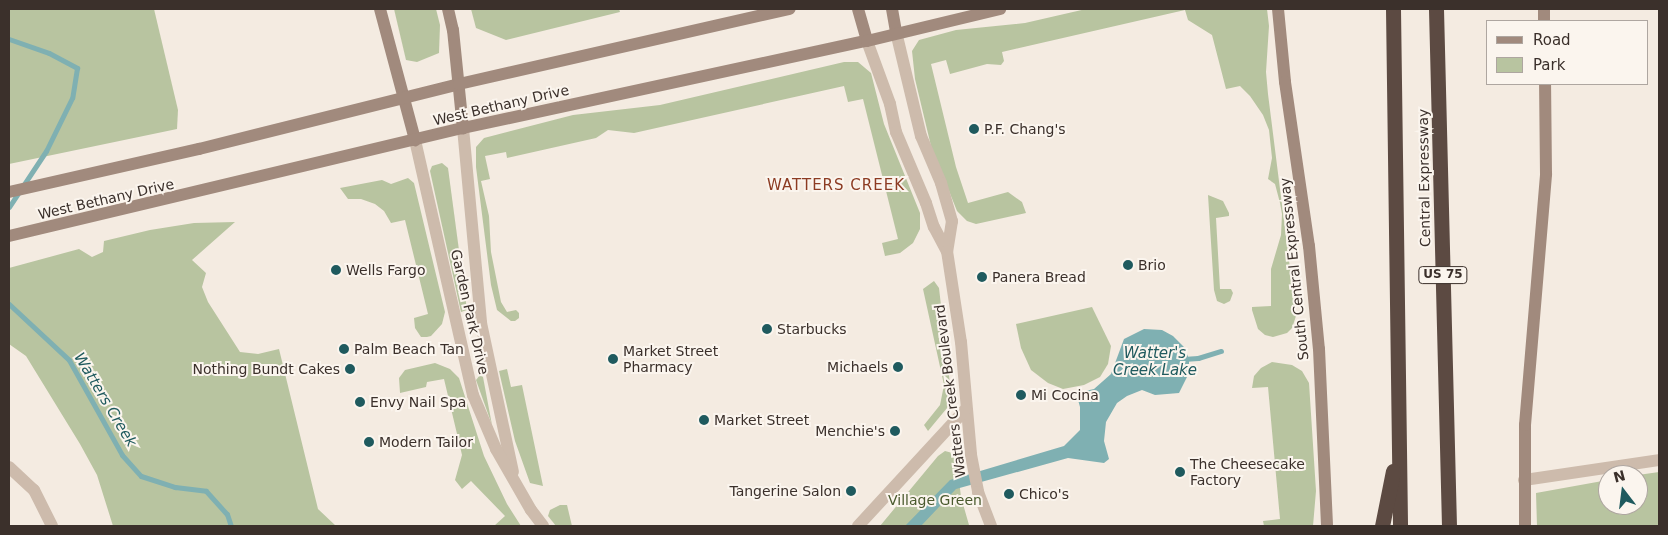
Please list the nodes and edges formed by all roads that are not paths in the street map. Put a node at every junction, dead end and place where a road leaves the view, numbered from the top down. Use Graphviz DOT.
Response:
graph roads {
  1 [pos="380,9"];
  2 [pos="448,9"];
  3 [pos="790,9"];
  4 [pos="858,9"];
  5 [pos="892,9"];
  6 [pos="1000,9"];
  7 [pos="1278,9"];
  8 [pos="1287,9"];
  9 [pos="1393,9"];
  10 [pos="1436,9"];
  11 [pos="1279,24"];
  12 [pos="896,32"];
  13 [pos="867,40"];
  14 [pos="459,84"];
  15 [pos="1545,85"];
  16 [pos="405,98"];
  17 [pos="463,128"];
  18 [pos="415,140"];
  19 [pos="9,192"];
  20 [pos="9,236"];
  21 [pos="947,251"];
  22 [pos="966,409"];
  23 [pos="1399,440"];
  24 [pos="1659,460"];
  25 [pos="11,468"];
  26 [pos="1524,480"];
  27 [pos="516,484"];
  28 [pos="52,526"];
  29 [pos="543,526"];
  30 [pos="858,526"];
  31 [pos="991,526"];
  32 [pos="1327,526"];
  33 [pos="1382,526"];
  34 [pos="1400,526"];
  35 [pos="1449,526"];
  36 [pos="1525,526"];
  1 -- 16 [label="main road"];
  2 -- 14 [label="main road"];
  3 -- 14 [label="main road, West Bethany Drive"];
  4 -- 13 [label="main road, Watters Creek Boulevard"];
  5 -- 12 [label="main road, Watters Creek Boulevard"];
  6 -- 12 [label="main road, West Bethany Drive"];
  7 -- 11 [label="main road, South Central Expressway"];
  8 -- 11 [label="main road"];
  9 -- 23 [label="highway, Central Expressway"];
  10 -- 35 [label="highway, Central Expressway / US 75"];
  11 -- 32 [label="main road, South Central Expressway"];
  12 -- 13 [label="main road, West Bethany Drive"];
  12 -- 21 [label="street, Watters Creek Boulevard"];
  13 -- 17 [label="main road, West Bethany Drive"];
  13 -- 21 [label="street, Watters Creek Boulevard"];
  14 -- 16 [label="main road, West Bethany Drive"];
  14 -- 17 [label="main road"];
  15 -- 26 [label="main road"];
  16 -- 18 [label="main road"];
  16 -- 19 [label="main road, West Bethany Drive"];
  17 -- 18 [label="main road, West Bethany Drive"];
  17 -- 27 [label="street, Garden Park Drive"];
  18 -- 20 [label="main road, West Bethany Drive"];
  18 -- 27 [label="street, Garden Park Drive"];
  21 -- 22 [label="street, Watters Creek Boulevard"];
  22 -- 30 [label="street"];
  22 -- 31 [label="street, Watters Creek Boulevard"];
  23 -- 33 [label="highway"];
  23 -- 34 [label="highway, Central Expressway"];
  24 -- 26 [label="street"];
  25 -- 28 [label="street"];
  26 -- 36 [label="main road"];
  27 -- 29 [label="street, Garden Park Drive"];
}
